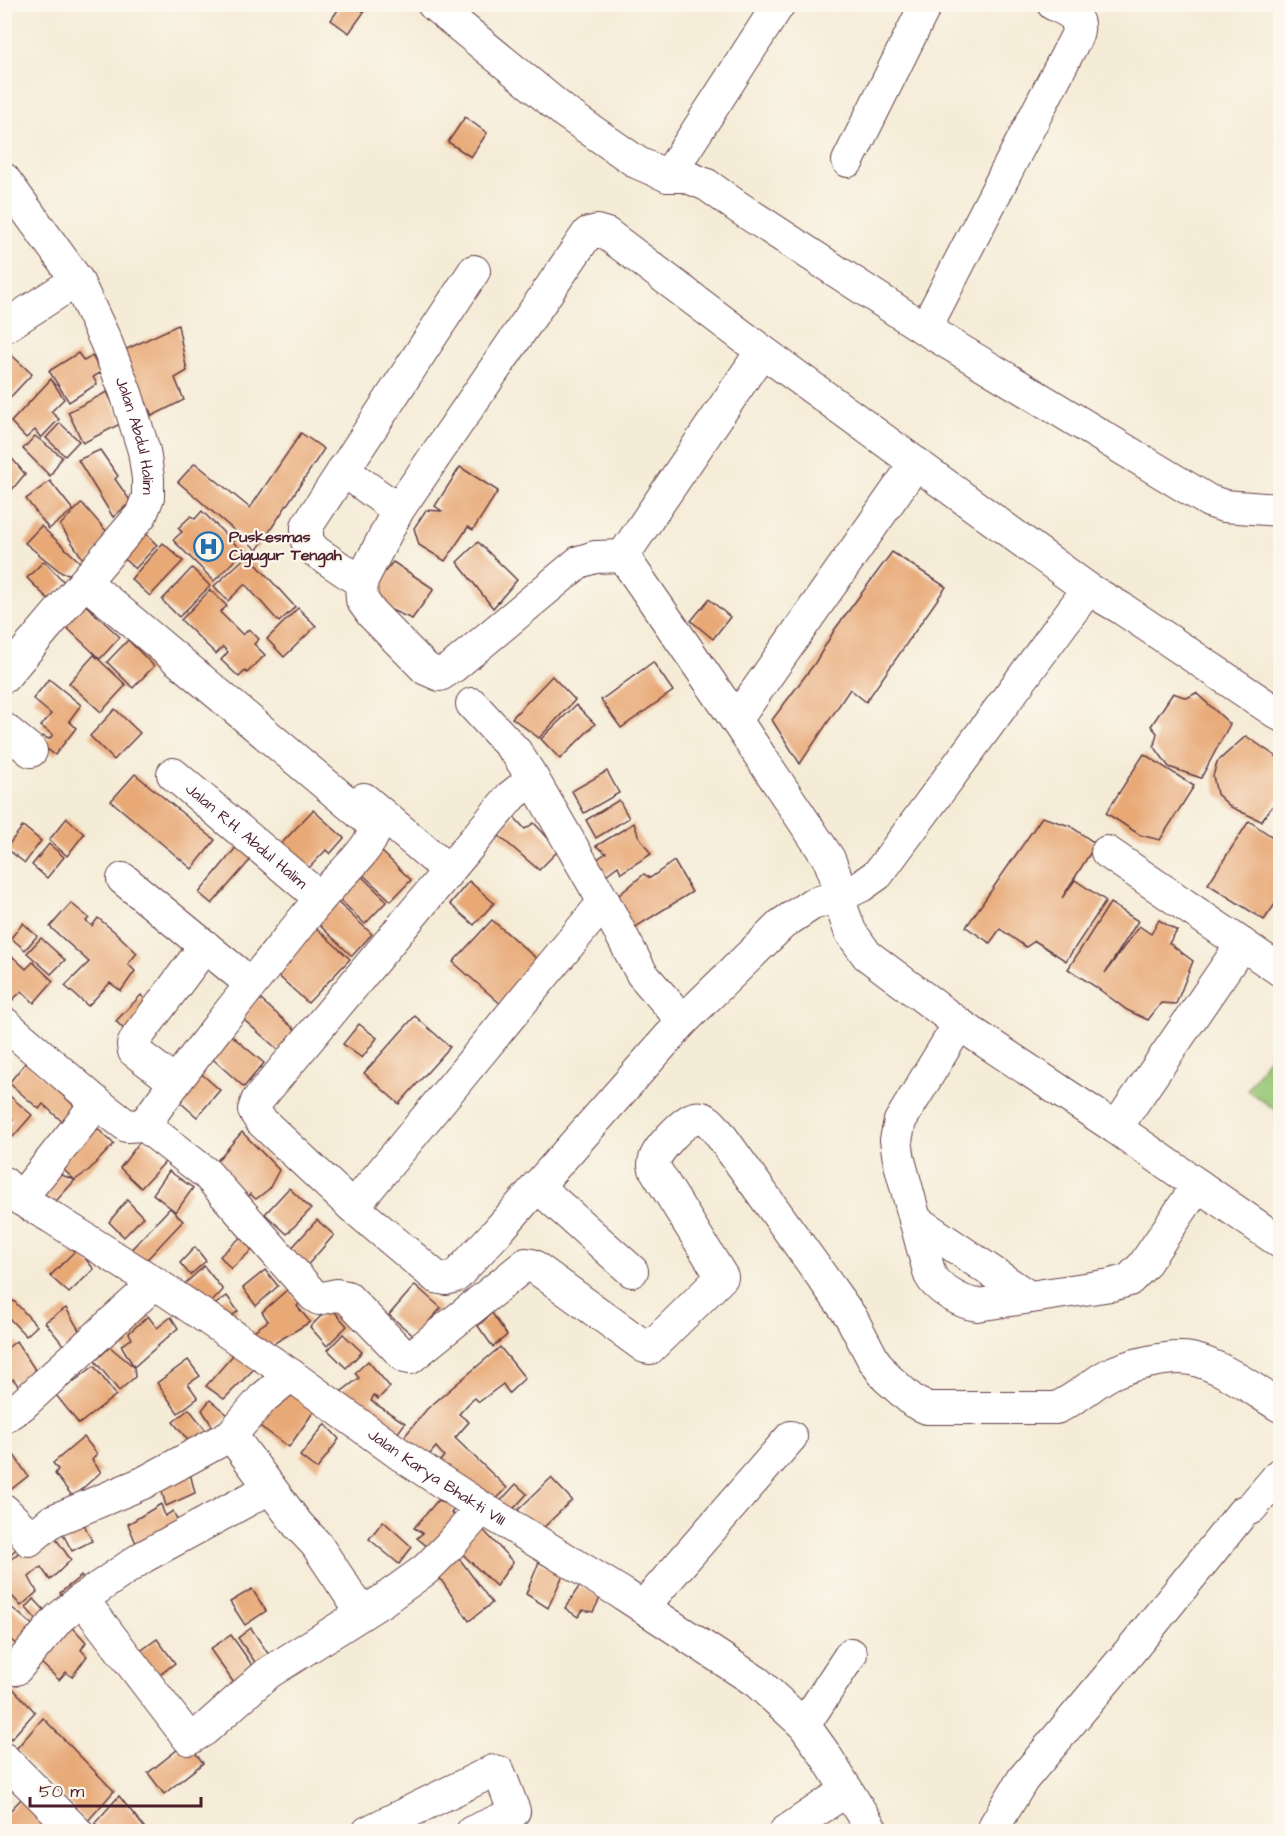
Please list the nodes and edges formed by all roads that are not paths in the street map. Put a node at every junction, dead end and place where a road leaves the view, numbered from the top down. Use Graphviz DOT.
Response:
graph roads {
  1 [pos="433,4"];
  2 [pos="779,4"];
  3 [pos="926,4"];
  4 [pos="1053,4"];
  5 [pos="848,161"];
  6 [pos="668,176"];
  7 [pos="4,179"];
  8 [pos="13,211"];
  9 [pos="474,271"];
  10 [pos="77,280"];
  11 [pos="4,327"];
  12 [pos="925,329"];
  13 [pos="762,351"];
  14 [pos="916,463"];
  15 [pos="343,470"];
  16 [pos="398,510"];
  17 [pos="1281,510"];
  18 [pos="623,556"];
  19 [pos="361,582"];
  20 [pos="99,584"];
  21 [pos="1088,589"];
  22 [pos="4,677"];
  23 [pos="472,704"];
  24 [pos="1279,711"];
  25 [pos="736,720"];
  26 [pos="4,729"];
  27 [pos="31,751"];
  28 [pos="173,774"];
  29 [pos="533,779"];
  30 [pos="1107,852"];
  31 [pos="448,870"];
  32 [pos="123,879"];
  33 [pos="840,896"];
  34 [pos="320,897"];
  35 [pos="604,902"];
  36 [pos="1242,944"];
  37 [pos="205,946"];
  38 [pos="1276,959"];
  39 [pos="251,984"];
  40 [pos="683,1021"];
  41 [pos="4,1023"];
  42 [pos="959,1024"];
  43 [pos="175,1082"];
  44 [pos="97,1103"];
  45 [pos="144,1125"];
  46 [pos="1116,1128"];
  47 [pos="1198,1185"];
  48 [pos="537,1186"];
  49 [pos="12,1191"];
  50 [pos="353,1207"];
  51 [pos="915,1220"];
  52 [pos="1281,1242"];
  53 [pos="632,1271"];
  54 [pos="155,1283"];
  55 [pos="1029,1297"];
  56 [pos="291,1375"];
  57 [pos="1281,1406"];
  58 [pos="4,1417"];
  59 [pos="231,1435"];
  60 [pos="791,1437"];
  61 [pos="1281,1474"];
  62 [pos="270,1488"];
  63 [pos="482,1508"];
  64 [pos="4,1510"];
  65 [pos="82,1599"];
  66 [pos="643,1607"];
  67 [pos="362,1613"];
  68 [pos="851,1654"];
  69 [pos="18,1670"];
  70 [pos="804,1725"];
  71 [pos="4,1759"];
  72 [pos="847,1790"];
  73 [pos="995,1825"];
  74 [pos="78,1832"];
  75 [pos="368,1832"];
  76 [pos="472,1832"];
  77 [pos="785,1832"];
  78 [pos="873,1832"];
  1 -- 6 [label="street"];
  2 -- 6 [label="street"];
  3 -- 5 [label="street"];
  4 -- 12 [label="street"];
  6 -- 12 [label="street"];
  7 -- 8 [label="street, Jalan Abdul Halim"];
  8 -- 10 [label="street, Jalan Abdul Halim"];
  9 -- 15 [label="street"];
  10 -- 11 [label="street"];
  10 -- 20 [label="street, Jalan Abdul Halim"];
  12 -- 17 [label="street"];
  13 -- 14 [label="street"];
  13 -- 16 [label="street"];
  13 -- 18 [label="street"];
  14 -- 21 [label="street"];
  14 -- 25 [label="street"];
  15 -- 16 [label="street"];
  15 -- 19 [label="street"];
  16 -- 19 [label="street"];
  18 -- 19 [label="street"];
  18 -- 25 [label="street"];
  20 -- 22 [label="street, Jalan Abdul Halim"];
  20 -- 31 [label="street"];
  20 -- 34 [label="street"];
  21 -- 24 [label="street"];
  21 -- 33 [label="street"];
  23 -- 29 [label="street"];
  25 -- 33 [label="street"];
  26 -- 27 [label="street"];
  28 -- 34 [label="street, Jalan R.H. Abdul Halim"];
  29 -- 31 [label="street"];
  29 -- 35 [label="street"];
  30 -- 36 [label="street"];
  31 -- 50 [label="street"];
  32 -- 37 [label="street"];
  33 -- 40 [label="street"];
  33 -- 42 [label="street"];
  34 -- 39 [label="street"];
  35 -- 40 [label="street"];
  35 -- 50 [label="street"];
  36 -- 38 [label="street"];
  36 -- 46 [label="street"];
  37 -- 39 [label="street"];
  37 -- 43 [label="street"];
  39 -- 43 [label="street"];
  40 -- 48 [label="street"];
  41 -- 44 [label="street"];
  42 -- 46 [label="street"];
  42 -- 51 [label="street"];
  43 -- 45 [label="street"];
  44 -- 45 [label="street"];
  44 -- 49 [label="street"];
  45 -- 57 [label="street"];
  46 -- 47 [label="street"];
  47 -- 52 [label="street"];
  47 -- 55 [label="street"];
  48 -- 50 [label="street"];
  48 -- 53 [label="street"];
  49 -- 54 [label="street, Jalan Karya Bhakti VIII"];
  51 -- 55 [label="street"];
  51 -- 55 [label="street"];
  54 -- 56 [label="street, Jalan Karya Bhakti VIII"];
  54 -- 58 [label="street"];
  56 -- 59 [label="street"];
  56 -- 63 [label="street, Jalan Karya Bhakti VIII"];
  59 -- 62 [label="street"];
  59 -- 64 [label="street"];
  60 -- 66 [label="street"];
  61 -- 73 [label="street"];
  62 -- 65 [label="street"];
  62 -- 67 [label="street"];
  63 -- 66 [label="street, Jalan Karya Bhakti VIII"];
  63 -- 67 [label="street"];
  65 -- 67 [label="street"];
  65 -- 69 [label="street"];
  66 -- 70 [label="street, Jalan Karya Bhakti VIII"];
  68 -- 70 [label="street"];
  70 -- 72 [label="street, Jalan Karya Bhakti VIII"];
  71 -- 74 [label="street"];
  72 -- 77 [label="street"];
  72 -- 78 [label="street, Jalan Karya Bhakti VIII"];
  75 -- 76 [label="street"];
}
